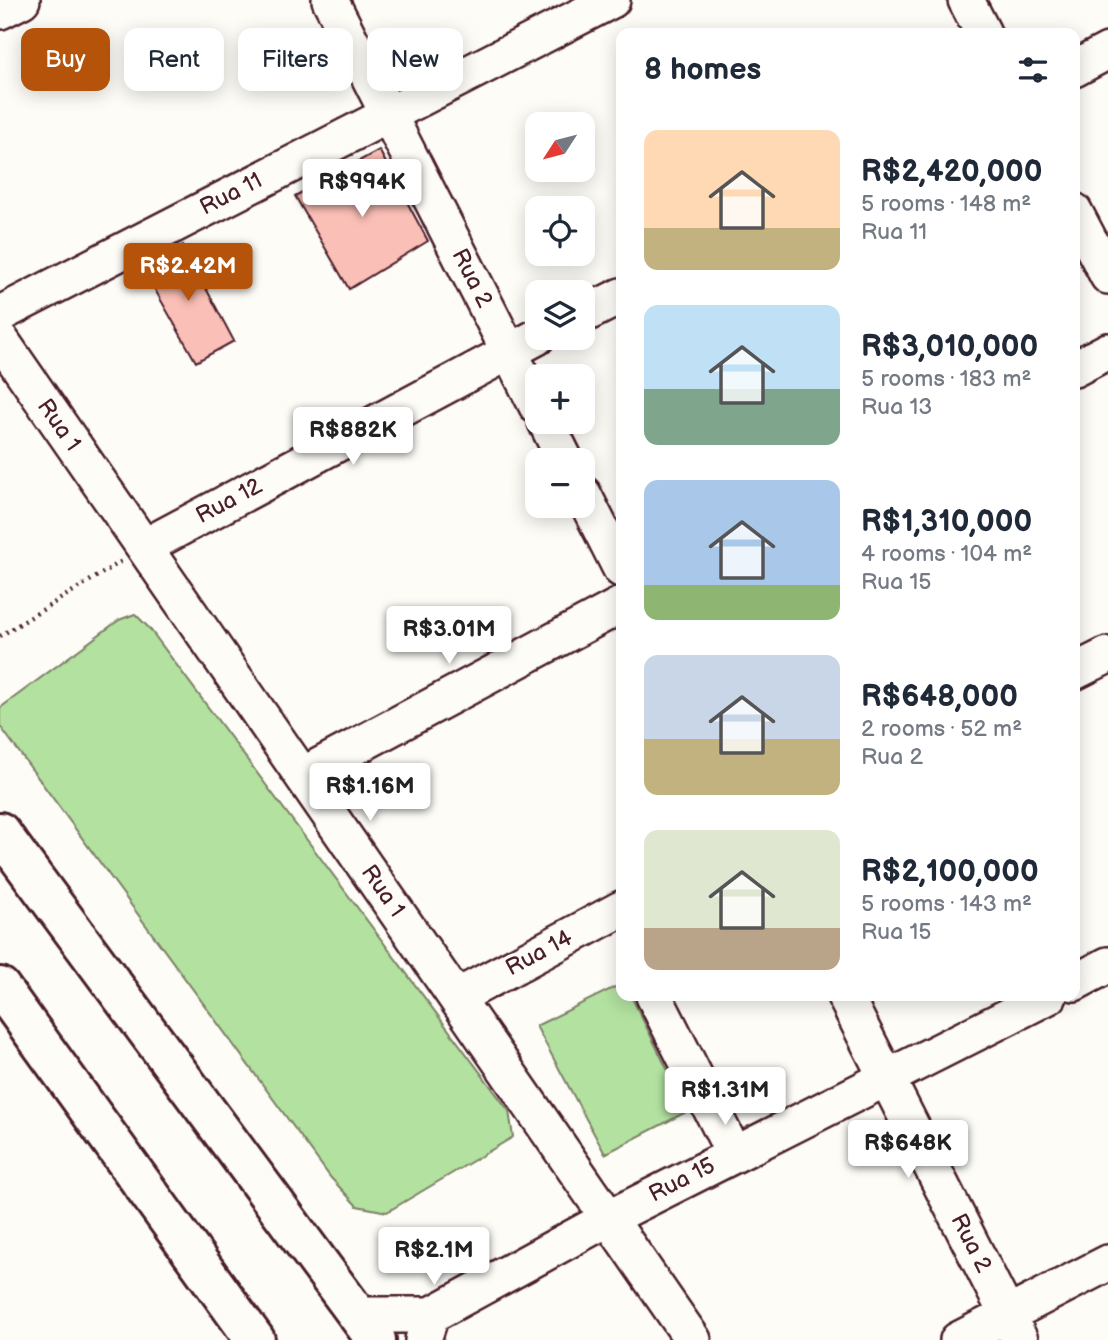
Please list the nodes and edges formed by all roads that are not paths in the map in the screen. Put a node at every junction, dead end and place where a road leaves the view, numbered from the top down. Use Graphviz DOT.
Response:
graph roads {
  1 [pos="22,0"];
  2 [pos="330,0"];
  3 [pos="612,0"];
  4 [pos="966,0"];
  5 [pos="0,11"];
  6 [pos="980,28"];
  7 [pos="1108,51"];
  8 [pos="1080,66"];
  9 [pos="387,113"];
  10 [pos="1080,222"];
  11 [pos="1108,276"];
  12 [pos="616,298"];
  13 [pos="595,309"];
  14 [pos="0,314"];
  15 [pos="0,339"];
  16 [pos="523,344"];
  17 [pos="1108,351"];
  18 [pos="528,364"];
  19 [pos="1080,366"];
  20 [pos="595,518"];
  21 [pos="144,547"];
  22 [pos="616,559"];
  23 [pos="616,608"];
  24 [pos="1108,655"];
  25 [pos="1080,670"];
  26 [pos="303,775"];
  27 [pos="0,832"];
  28 [pos="0,862"];
  29 [pos="616,919"];
  30 [pos="0,962"];
  31 [pos="1108,965"];
  32 [pos="1080,979"];
  33 [pos="0,987"];
  34 [pos="457,997"];
  35 [pos="657,1001"];
  36 [pos="848,1001"];
  37 [pos="1039,1001"];
  38 [pos="139,1021"];
  39 [pos="888,1078"];
  40 [pos="75,1088"];
  41 [pos="734,1154"];
  42 [pos="609,1217"];
  43 [pos="1108,1263"];
  44 [pos="367,1327"];
  45 [pos="427,1327"];
  46 [pos="1013,1327"];
  47 [pos="254,1340"];
  48 [pos="693,1340"];
  49 [pos="958,1340"];
  1 -- 5 [label="street"];
  2 -- 9 [label="street, Rua 2"];
  3 -- 9 [label="street, Rua 11"];
  4 -- 6 [label="street"];
  7 -- 8 [label="street"];
  9 -- 14 [label="street, Rua 11"];
  9 -- 16 [label="street, Rua 2"];
  10 -- 11 [label="street"];
  12 -- 13 [label="street"];
  15 -- 21 [label="street, Rua 1"];
  16 -- 18 [label="street, Rua 2"];
  16 -- 21 [label="street, Rua 12"];
  17 -- 19 [label="street"];
  20 -- 22 [label="street"];
  21 -- 26 [label="street, Rua 1"];
  23 -- 26 [label="street"];
  24 -- 25 [label="street"];
  26 -- 34 [label="street, Rua 1"];
  27 -- 38 [label="highway"];
  28 -- 38 [label="highway"];
  29 -- 34 [label="street, Rua 14"];
  30 -- 40 [label="highway"];
  31 -- 32 [label="street"];
  33 -- 40 [label="highway"];
  34 -- 42 [label="street, Rua 1"];
  35 -- 41 [label="street"];
  36 -- 39 [label="street, Rua 2"];
  37 -- 39 [label="street, Rua 15"];
  38 -- 44 [label="highway"];
  39 -- 41 [label="street, Rua 15"];
  39 -- 46 [label="street, Rua 2"];
  40 -- 47 [label="highway"];
  41 -- 42 [label="street, Rua 15"];
  42 -- 45 [label="street, Rua 15"];
  42 -- 48 [label="street, Rua 1"];
  43 -- 46 [label="street"];
  44 -- 45 [label="street"];
  46 -- 49 [label="street"];
}
